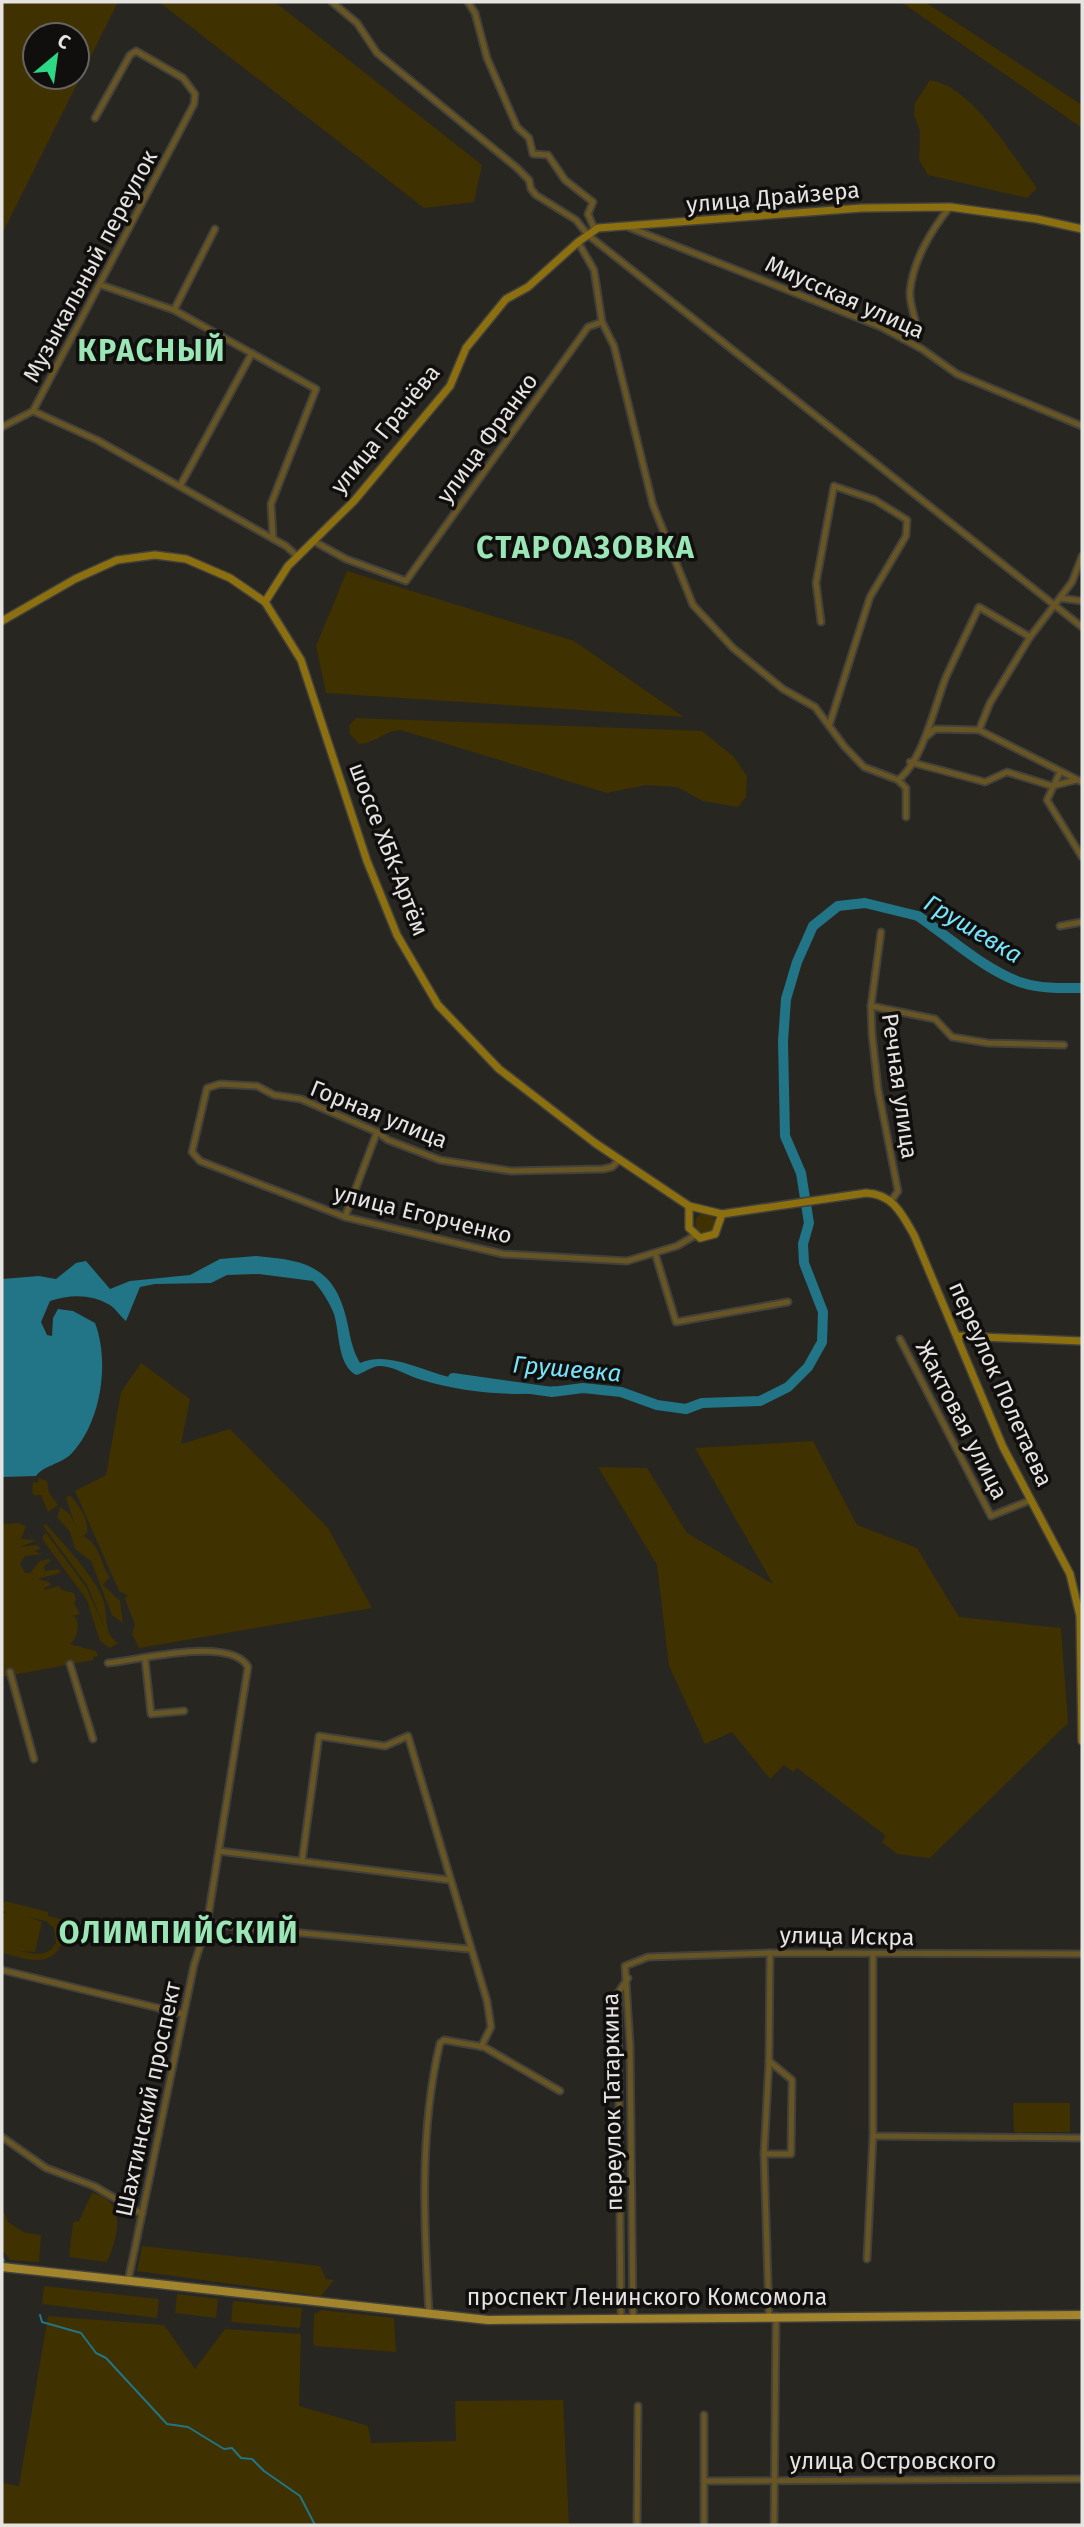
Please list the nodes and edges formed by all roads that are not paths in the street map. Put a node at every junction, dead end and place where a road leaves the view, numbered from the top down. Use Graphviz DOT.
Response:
graph roads {
  1 [pos="332,2"];
  2 [pos="468,2"];
  3 [pos="96,118"];
  4 [pos="950,207"];
  5 [pos="626,226"];
  6 [pos="215,229"];
  7 [pos="1082,229"];
  8 [pos="594,231"];
  9 [pos="578,242"];
  10 [pos="101,285"];
  11 [pos="174,310"];
  12 [pos="602,322"];
  13 [pos="903,339"];
  14 [pos="252,354"];
  15 [pos="33,411"];
  16 [pos="1082,426"];
  17 [pos="2,427"];
  18 [pos="180,486"];
  19 [pos="274,539"];
  20 [pos="315,542"];
  21 [pos="297,556"];
  22 [pos="1082,556"];
  23 [pos="1072,582"];
  24 [pos="1082,583"];
  25 [pos="1060,598"];
  26 [pos="1082,601"];
  27 [pos="265,602"];
  28 [pos="1053,606"];
  29 [pos="2,621"];
  30 [pos="821,622"];
  31 [pos="1082,628"];
  32 [pos="1030,636"];
  33 [pos="829,726"];
  34 [pos="979,730"];
  35 [pos="925,738"];
  36 [pos="910,762"];
  37 [pos="1060,772"];
  38 [pos="898,780"];
  39 [pos="1079,781"];
  40 [pos="1052,786"];
  41 [pos="906,817"];
  42 [pos="1082,857"];
  43 [pos="1082,922"];
  44 [pos="1060,926"];
  45 [pos="881,932"];
  46 [pos="871,1006"];
  47 [pos="1064,1045"];
  48 [pos="377,1132"];
  49 [pos="192,1152"];
  50 [pos="620,1159"];
  51 [pos="891,1201"];
  52 [pos="689,1206"];
  53 [pos="722,1214"];
  54 [pos="345,1217"];
  55 [pos="694,1236"];
  56 [pos="656,1253"];
  57 [pos="788,1302"];
  58 [pos="957,1336"];
  59 [pos="901,1339"];
  60 [pos="1082,1340"];
  61 [pos="1031,1500"];
  62 [pos="1073,1585"];
  63 [pos="1082,1589"];
  64 [pos="145,1659"];
  65 [pos="108,1663"];
  66 [pos="70,1664"];
  67 [pos="10,1672"];
  68 [pos="184,1711"];
  69 [pos="93,1739"];
  70 [pos="1082,1741"];
  71 [pos="34,1759"];
  72 [pos="219,1851"];
  73 [pos="302,1861"];
  74 [pos="450,1880"];
  75 [pos="207,1924"];
  76 [pos="469,1949"];
  77 [pos="770,1953"];
  78 [pos="1082,1954"];
  79 [pos="873,1955"];
  80 [pos="2,1970"];
  81 [pos="628,1978"];
  82 [pos="183,2014"];
  83 [pos="481,2047"];
  84 [pos="769,2062"];
  85 [pos="560,2091"];
  86 [pos="873,2136"];
  87 [pos="2,2137"];
  88 [pos="1082,2138"];
  89 [pos="764,2154"];
  90 [pos="142,2214"];
  91 [pos="867,2259"];
  92 [pos="2,2267"];
  93 [pos="128,2281"];
  94 [pos="429,2314"];
  95 [pos="1082,2315"];
  96 [pos="772,2316"];
  97 [pos="621,2317"];
  98 [pos="633,2317"];
  99 [pos="638,2406"];
  100 [pos="704,2415"];
  101 [pos="774,2479"];
  102 [pos="1082,2479"];
  103 [pos="704,2481"];
  104 [pos="637,2525"];
  105 [pos="704,2525"];
  106 [pos="774,2525"];
  1 -- 8 [label="street"];
  2 -- 8 [label="street"];
  3 -- 10 [label="street, Музыкальный переулок"];
  4 -- 5 [label="main road, улица Драйзера"];
  4 -- 7 [label="main road, улица Драйзера"];
  4 -- 13 [label="street"];
  5 -- 8 [label="main road, улица Драйзера"];
  5 -- 13 [label="street, Миусская улица"];
  6 -- 11 [label="street"];
  8 -- 9 [label="main road, улица Грачёва"];
  8 -- 28 [label="street"];
  9 -- 12 [label="street"];
  9 -- 20 [label="main road, улица Грачёва"];
  10 -- 11 [label="street"];
  10 -- 15 [label="street, Музыкальный переулок"];
  11 -- 14 [label="street"];
  12 -- 20 [label="street, улица Франко"];
  12 -- 33 [label="street"];
  13 -- 16 [label="street, Миусская улица"];
  14 -- 18 [label="street"];
  14 -- 19 [label="street"];
  15 -- 17 [label="street, Музыкальный переулок"];
  15 -- 18 [label="street"];
  18 -- 19 [label="street"];
  19 -- 21 [label="street"];
  20 -- 21 [label="main road, улица Грачёва"];
  21 -- 27 [label="main road, улица Грачёва"];
  22 -- 23 [label="street"];
  23 -- 24 [label="street"];
  23 -- 25 [label="street"];
  25 -- 26 [label="street"];
  25 -- 28 [label="street"];
  27 -- 29 [label="main road, шоссе ХБК-Артём"];
  27 -- 50 [label="main road, шоссе ХБК-Артём"];
  28 -- 31 [label="street"];
  28 -- 32 [label="street"];
  30 -- 33 [label="street"];
  32 -- 34 [label="street"];
  32 -- 35 [label="street"];
  33 -- 38 [label="street"];
  34 -- 35 [label="street"];
  34 -- 37 [label="street"];
  35 -- 36 [label="street"];
  36 -- 38 [label="street"];
  36 -- 40 [label="street"];
  37 -- 39 [label="street"];
  37 -- 40 [label="street"];
  38 -- 41 [label="street"];
  39 -- 40 [label="street"];
  40 -- 42 [label="street"];
  43 -- 44 [label="street"];
  45 -- 46 [label="street, Речная улица"];
  46 -- 47 [label="street"];
  46 -- 51 [label="street, Речная улица"];
  48 -- 49 [label="street, Горная улица"];
  48 -- 50 [label="street, Горная улица"];
  48 -- 54 [label="street"];
  49 -- 54 [label="street, улица Егорченко"];
  50 -- 52 [label="main road, шоссе ХБК-Артём"];
  51 -- 53 [label="main road, шоссе ХБК-Артём"];
  51 -- 58 [label="main road, переулок Полетаева"];
  52 -- 53 [label="main road, шоссе ХБК-Артём"];
  52 -- 55 [label="main road"];
  53 -- 55 [label="main road"];
  54 -- 56 [label="street, улица Егорченко"];
  55 -- 56 [label="street, улица Егорченко"];
  56 -- 57 [label="street"];
  58 -- 60 [label="main road"];
  58 -- 61 [label="main road, переулок Полетаева"];
  59 -- 61 [label="street, Жактовая улица"];
  61 -- 62 [label="main road, переулок Полетаева"];
  62 -- 63 [label="street"];
  62 -- 70 [label="main road, переулок Полетаева"];
  64 -- 65 [label="street"];
  64 -- 68 [label="street"];
  64 -- 72 [label="street, Шахтинский проспект"];
  66 -- 69 [label="street"];
  67 -- 71 [label="street"];
  72 -- 73 [label="street"];
  72 -- 75 [label="street, Шахтинский проспект"];
  73 -- 74 [label="street"];
  73 -- 74 [label="street"];
  74 -- 76 [label="street"];
  75 -- 76 [label="street"];
  75 -- 82 [label="street, Шахтинский проспект"];
  76 -- 83 [label="street"];
  77 -- 79 [label="street, улица Искра"];
  77 -- 81 [label="street, улица Искра"];
  77 -- 84 [label="street"];
  78 -- 79 [label="street, улица Искра"];
  79 -- 86 [label="street"];
  80 -- 82 [label="street"];
  81 -- 97 [label="street, переулок Татаркина"];
  81 -- 98 [label="street, переулок Татаркина"];
  82 -- 90 [label="street, Шахтинский проспект"];
  83 -- 85 [label="street"];
  83 -- 94 [label="street"];
  84 -- 89 [label="street"];
  84 -- 89 [label="street"];
  86 -- 88 [label="street"];
  86 -- 91 [label="street"];
  87 -- 90 [label="street"];
  89 -- 96 [label="street"];
  90 -- 93 [label="street, Шахтинский проспект"];
  92 -- 93 [label="main road, проспект Ленинского Комсомола"];
  93 -- 94 [label="main road, проспект Ленинского Комсомола"];
  94 -- 97 [label="main road, проспект Ленинского Комсомола"];
  95 -- 96 [label="main road, проспект Ленинского Комсомола"];
  96 -- 98 [label="main road, проспект Ленинского Комсомола"];
  96 -- 101 [label="street"];
  97 -- 98 [label="main road, проспект Ленинского Комсомола"];
  99 -- 104 [label="street"];
  100 -- 103 [label="street"];
  101 -- 102 [label="street, улица Островского"];
  101 -- 103 [label="street, улица Островского"];
  101 -- 106 [label="street"];
  103 -- 105 [label="street"];
}
